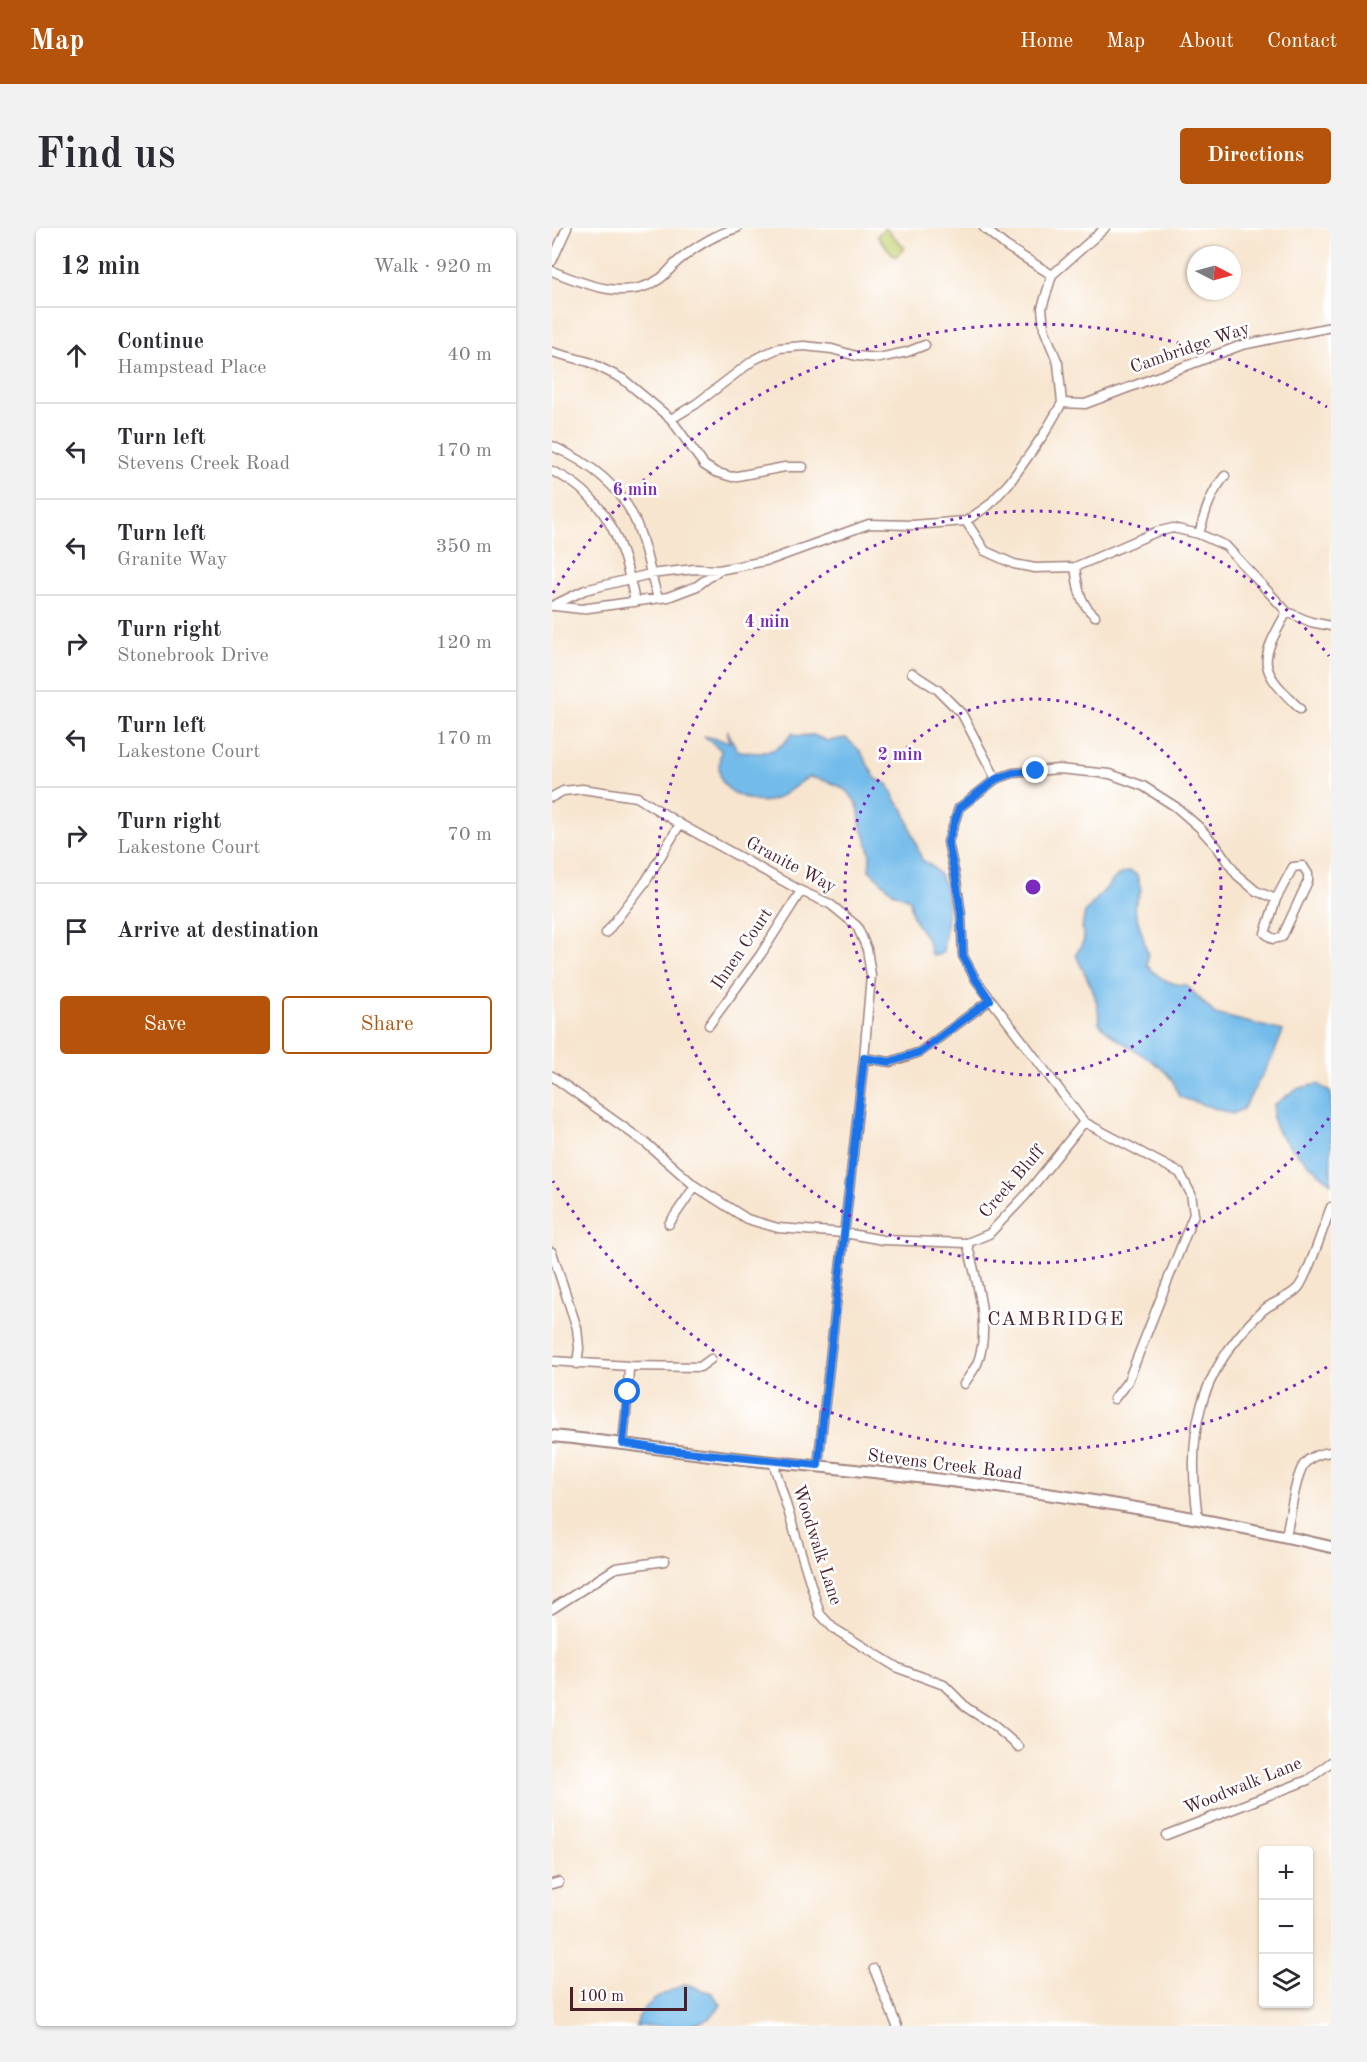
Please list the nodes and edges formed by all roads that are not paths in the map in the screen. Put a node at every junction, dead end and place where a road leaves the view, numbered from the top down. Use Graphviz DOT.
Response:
graph roads {
  1 [pos="567,228"];
  2 [pos="737,228"];
  3 [pos="984,228"];
  4 [pos="1105,228"];
  5 [pos="552,261"];
  6 [pos="552,271"];
  7 [pos="1052,275"];
  8 [pos="1331,327"];
  9 [pos="925,345"];
  10 [pos="552,352"];
  11 [pos="1062,403"];
  12 [pos="671,419"];
  13 [pos="552,446"];
  14 [pos="803,467"];
  15 [pos="552,471"];
  16 [pos="1225,476"];
  17 [pos="966,521"];
  18 [pos="1199,534"];
  19 [pos="1075,567"];
  20 [pos="719,570"];
  21 [pos="650,574"];
  22 [pos="631,579"];
  23 [pos="658,598"];
  24 [pos="635,602"];
  25 [pos="553,606"];
  26 [pos="1287,612"];
  27 [pos="1095,616"];
  28 [pos="1331,626"];
  29 [pos="912,673"];
  30 [pos="1300,709"];
  31 [pos="996,779"];
  32 [pos="552,796"];
  33 [pos="680,824"];
  34 [pos="801,891"];
  35 [pos="1276,899"];
  36 [pos="606,933"];
  37 [pos="990,1000"];
  38 [pos="709,1025"];
  39 [pos="864,1058"];
  40 [pos="552,1076"];
  41 [pos="1084,1122"];
  42 [pos="694,1186"];
  43 [pos="1331,1207"];
  44 [pos="669,1224"];
  45 [pos="845,1233"];
  46 [pos="967,1243"];
  47 [pos="552,1252"];
  48 [pos="711,1359"];
  49 [pos="552,1361"];
  50 [pos="577,1364"];
  51 [pos="629,1366"];
  52 [pos="964,1384"];
  53 [pos="1114,1399"];
  54 [pos="552,1436"];
  55 [pos="623,1443"];
  56 [pos="1331,1452"];
  57 [pos="773,1462"];
  58 [pos="818,1465"];
  59 [pos="1198,1518"];
  60 [pos="1286,1536"];
  61 [pos="1331,1547"];
  62 [pos="665,1561"];
  63 [pos="552,1609"];
  64 [pos="1019,1747"];
  65 [pos="1331,1762"];
  66 [pos="1166,1835"];
  67 [pos="874,1969"];
  68 [pos="897,2026"];
  1 -- 5 [label="street"];
  2 -- 6 [label="street"];
  3 -- 7 [label="street"];
  4 -- 7 [label="street"];
  7 -- 11 [label="street"];
  8 -- 11 [label="street, Cambridge Way"];
  9 -- 12 [label="street"];
  10 -- 12 [label="street"];
  11 -- 17 [label="street"];
  12 -- 14 [label="street"];
  13 -- 21 [label="street"];
  15 -- 22 [label="street"];
  16 -- 18 [label="street"];
  17 -- 19 [label="street"];
  17 -- 20 [label="street"];
  18 -- 19 [label="street"];
  18 -- 26 [label="street"];
  19 -- 27 [label="street"];
  20 -- 21 [label="street"];
  20 -- 23 [label="street"];
  21 -- 22 [label="street"];
  21 -- 23 [label="street"];
  22 -- 24 [label="street"];
  22 -- 25 [label="street"];
  23 -- 24 [label="street"];
  24 -- 25 [label="street"];
  26 -- 28 [label="street"];
  26 -- 30 [label="street"];
  29 -- 31 [label="street"];
  31 -- 35 [label="street"];
  31 -- 37 [label="street"];
  32 -- 33 [label="street, Granite Way"];
  33 -- 34 [label="street, Granite Way"];
  33 -- 36 [label="street"];
  34 -- 38 [label="street, Ihnen Court"];
  34 -- 39 [label="street, Granite Way"];
  35 -- 35 [label="street"];
  37 -- 39 [label="street"];
  37 -- 41 [label="street"];
  39 -- 45 [label="street, Granite Way"];
  40 -- 42 [label="street"];
  41 -- 46 [label="street, Creek Bluff"];
  41 -- 53 [label="street"];
  42 -- 44 [label="street"];
  42 -- 45 [label="street"];
  43 -- 59 [label="street"];
  45 -- 46 [label="street, Creek Bluff"];
  45 -- 58 [label="street, Granite Way"];
  46 -- 52 [label="street"];
  47 -- 50 [label="street"];
  48 -- 51 [label="street"];
  49 -- 50 [label="street"];
  50 -- 51 [label="street"];
  51 -- 55 [label="street"];
  54 -- 55 [label="street, Stevens Creek Road"];
  55 -- 57 [label="street, Stevens Creek Road"];
  56 -- 60 [label="street"];
  57 -- 58 [label="street, Stevens Creek Road"];
  57 -- 64 [label="street, Woodwalk Lane"];
  58 -- 59 [label="street, Stevens Creek Road"];
  59 -- 60 [label="street, Stevens Creek Road"];
  60 -- 61 [label="street, Stevens Creek Road"];
  62 -- 63 [label="street"];
  65 -- 66 [label="street, Woodwalk Lane"];
  67 -- 68 [label="street"];
}
